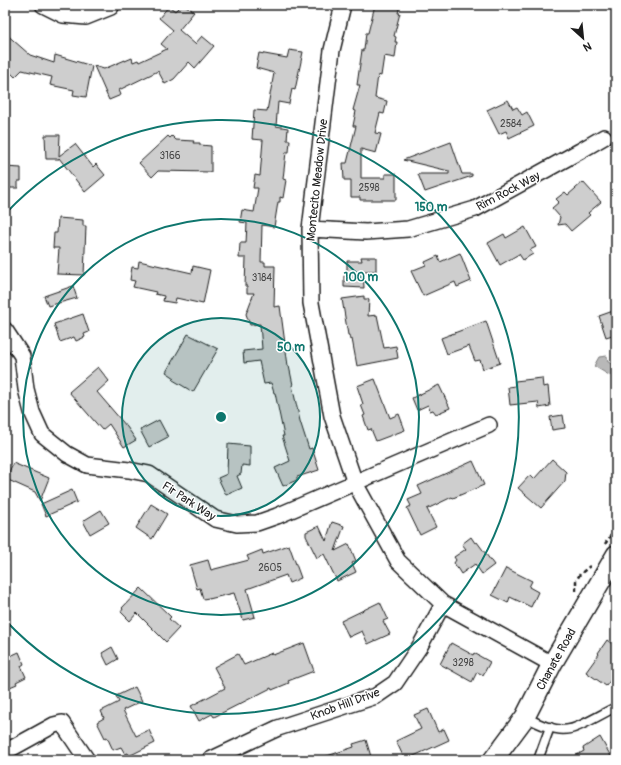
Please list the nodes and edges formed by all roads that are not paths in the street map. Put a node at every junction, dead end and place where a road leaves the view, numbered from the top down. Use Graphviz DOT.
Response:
graph roads {
  1 [pos="43,5"];
  2 [pos="343,5"];
  3 [pos="111,7"];
  4 [pos="604,137"];
  5 [pos="310,229"];
  6 [pos="5,330"];
  7 [pos="488,425"];
  8 [pos="354,483"];
  9 [pos="616,555"];
  10 [pos="443,604"];
  11 [pos="552,664"];
  12 [pos="616,707"];
  13 [pos="526,717"];
  14 [pos="550,727"];
  15 [pos="5,752"];
  16 [pos="87,760"];
  17 [pos="210,760"];
  18 [pos="493,760"];
  19 [pos="538,760"];
  1 -- 3 [label="street"];
  2 -- 5 [label="street, Montecito Meadow Drive"];
  4 -- 5 [label="street, Rim Rock Way"];
  5 -- 8 [label="street, Montecito Meadow Drive"];
  6 -- 8 [label="street, Fir Park Way"];
  7 -- 8 [label="street, Fir Park Way"];
  8 -- 10 [label="street, Montecito Meadow Drive"];
  9 -- 11 [label="street, Chanate Road"];
  10 -- 11 [label="street, Montecito Meadow Drive"];
  10 -- 17 [label="street, Knob Hill Drive"];
  11 -- 13 [label="street, Chanate Road"];
  12 -- 14 [label="lane"];
  13 -- 14 [label="lane"];
  13 -- 18 [label="street, Chanate Road"];
  14 -- 19 [label="lane"];
  15 -- 16 [label="street"];
}
